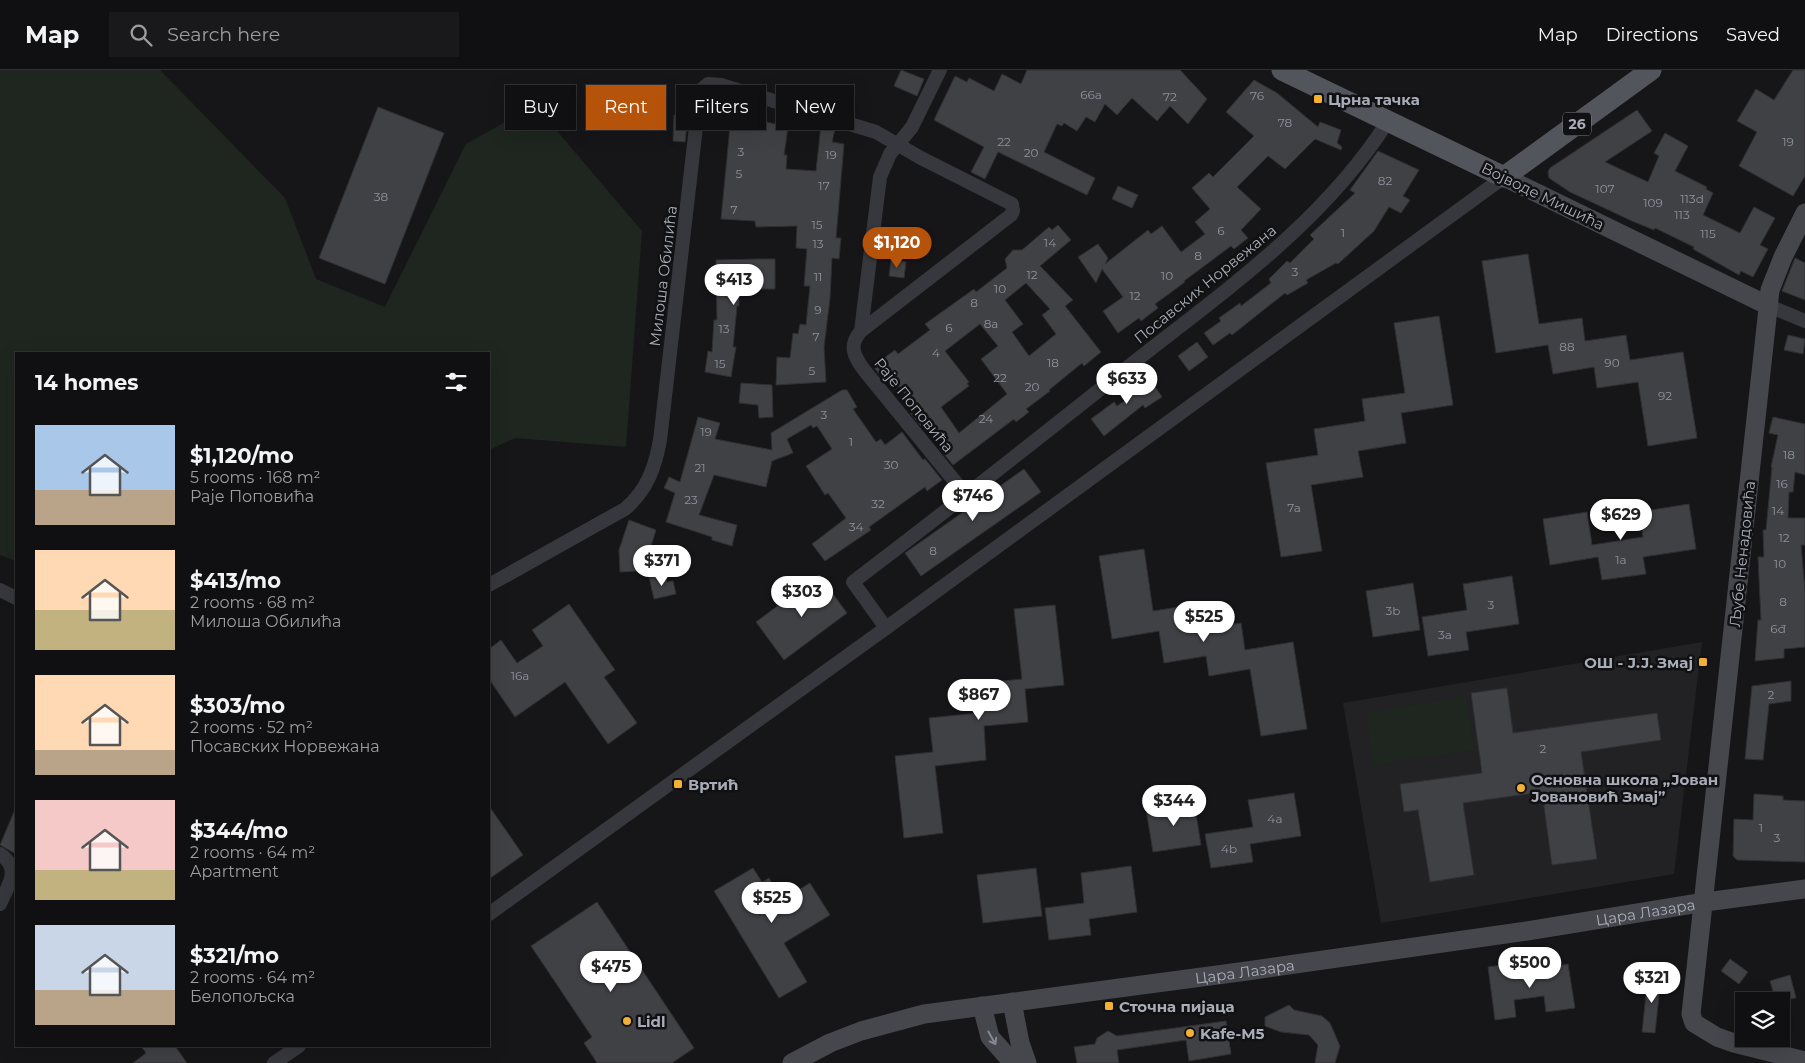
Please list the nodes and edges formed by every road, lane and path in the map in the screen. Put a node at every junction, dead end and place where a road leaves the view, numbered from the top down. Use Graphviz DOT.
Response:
graph roads {
  1 [pos="940,70"];
  2 [pos="1282,70"];
  3 [pos="1651,70"];
  4 [pos="1388,121"];
  5 [pos="898,145"];
  6 [pos="1504,177"];
  7 [pos="1805,213"];
  8 [pos="1769,306"];
  9 [pos="1805,321"];
  10 [pos="861,331"];
  11 [pos="966,495"];
  12 [pos="490,584"];
  13 [pos="0,590"];
  14 [pos="15,598"];
  15 [pos="886,628"];
  16 [pos="0,854"];
  17 [pos="1805,889"];
  18 [pos="1705,902"];
  19 [pos="0,904"];
  20 [pos="490,913"];
  21 [pos="1012,1002"];
  22 [pos="982,1006"];
  23 [pos="298,1047"];
  24 [pos="1805,1061"];
  25 [pos="274,1063"];
  26 [pos="792,1063"];
  27 [pos="1013,1063"];
  28 [pos="1027,1063"];
  1 -- 5 [label="street, Раје Поповића"];
  2 -- 4 [label="main road, Војводе Мишића"];
  3 -- 6 [label="main road, 26"];
  4 -- 6 [label="main road, Војводе Мишића"];
  4 -- 11 [label="street, Посавских Норвежана"];
  5 -- 10 [label="street, Раје Поповића"];
  5 -- 10 [label="street"];
  5 -- 12 [label="street, Милоша Обилића"];
  6 -- 8 [label="street, Војводе Мишића"];
  6 -- 15 [label="street"];
  7 -- 8 [label="street, Љубе Ненадовића"];
  8 -- 9 [label="street, Војводе Мишића"];
  8 -- 18 [label="street, Љубе Ненадовића"];
  10 -- 11 [label="street, Раје Поповића"];
  11 -- 15 [label="street, Посавских Норвежана"];
  13 -- 14 [label="street"];
  15 -- 20 [label="street"];
  16 -- 19 [label="street"];
  17 -- 18 [label="street, Цара Лазара"];
  18 -- 21 [label="street, Цара Лазара"];
  18 -- 24 [label="street, Љубе Ненадовића"];
  21 -- 22 [label="street, Цара Лазара"];
  21 -- 28 [label="street"];
  22 -- 26 [label="street, Цара Лазара"];
  22 -- 27 [label="street, one-way"];
  23 -- 25 [label="street"];
}
